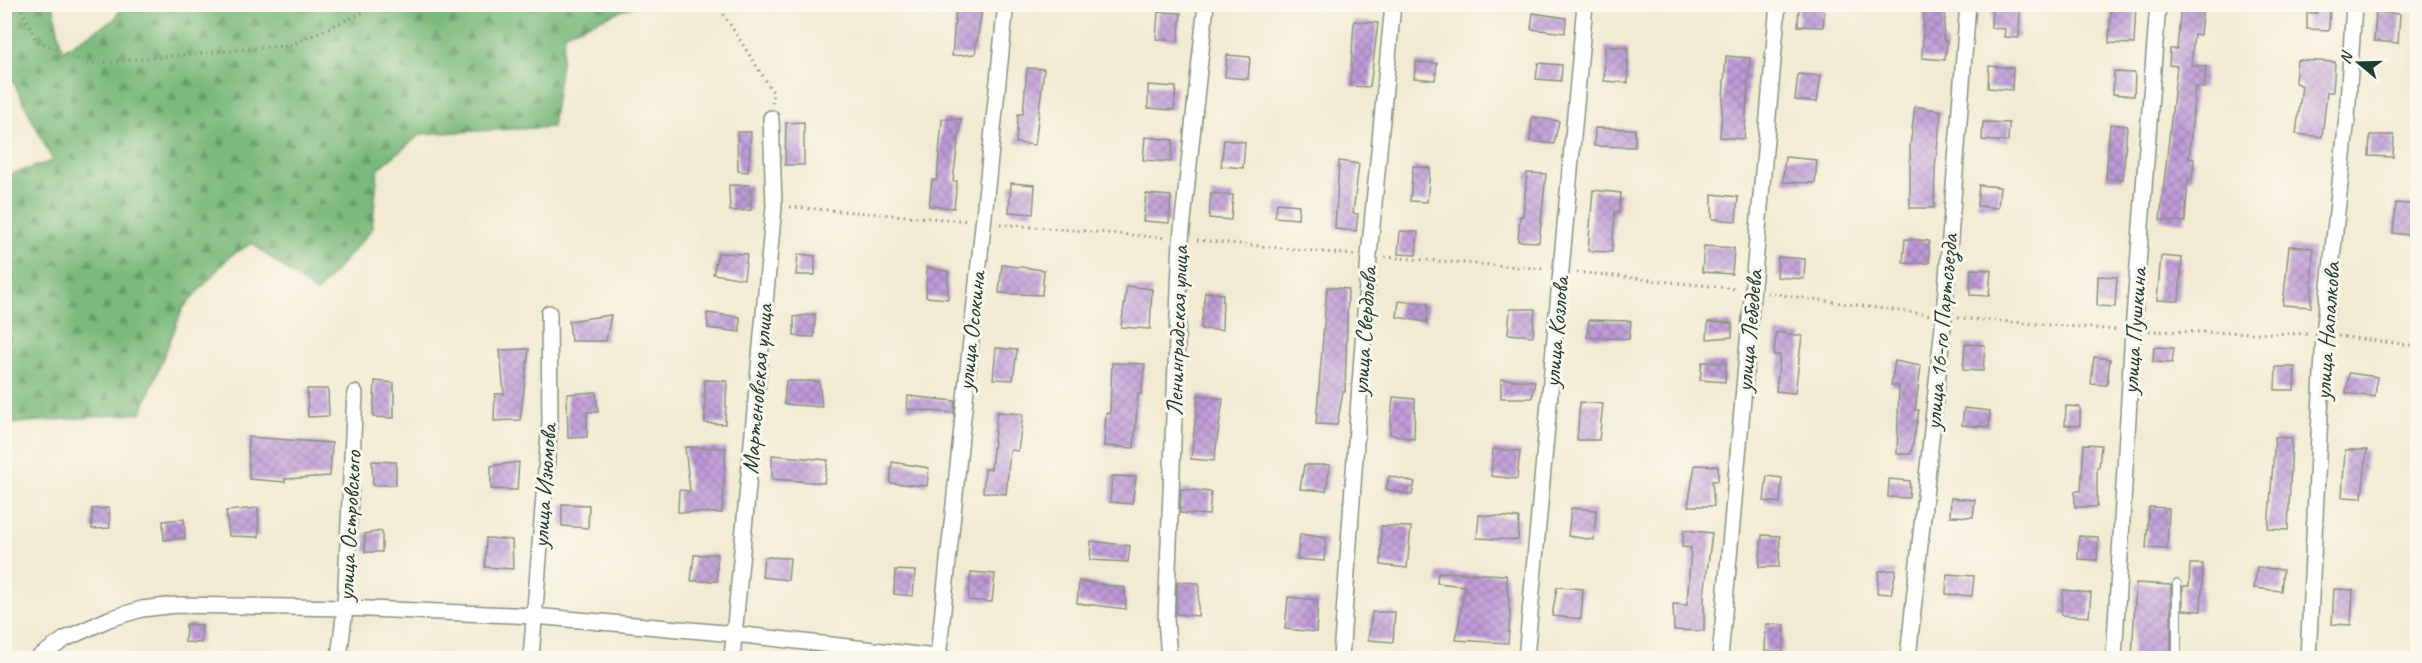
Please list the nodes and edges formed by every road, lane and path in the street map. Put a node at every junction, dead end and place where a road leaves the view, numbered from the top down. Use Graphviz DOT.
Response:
graph roads {
  1 [pos="19,4"];
  2 [pos="382,4"];
  3 [pos="717,4"];
  4 [pos="1006,4"];
  5 [pos="1206,4"];
  6 [pos="1393,4"];
  7 [pos="1585,4"];
  8 [pos="1778,4"];
  9 [pos="1968,4"];
  10 [pos="2158,4"];
  11 [pos="2354,4"];
  12 [pos="771,118"];
  13 [pos="774,206"];
  14 [pos="981,222"];
  15 [pos="1181,239"];
  16 [pos="1369,256"];
  17 [pos="1561,270"];
  18 [pos="1752,291"];
  19 [pos="549,313"];
  20 [pos="1944,316"];
  21 [pos="2133,331"];
  22 [pos="2324,334"];
  23 [pos="2418,346"];
  24 [pos="355,393"];
  25 [pos="2177,584"];
  26 [pos="345,608"];
  27 [pos="534,616"];
  28 [pos="735,634"];
  29 [pos="40,658"];
  30 [pos="339,658"];
  31 [pos="531,658"];
  32 [pos="732,658"];
  33 [pos="938,658"];
  34 [pos="944,658"];
  35 [pos="1169,658"];
  36 [pos="1341,658"];
  37 [pos="1526,658"];
  38 [pos="1720,658"];
  39 [pos="1908,658"];
  40 [pos="2114,658"];
  41 [pos="2177,658"];
  42 [pos="2308,658"];
  1 -- 2 [label="path"];
  3 -- 12 [label="path"];
  4 -- 14 [label="street, улица Осокина"];
  5 -- 15 [label="street, Ленинградская улица"];
  6 -- 16 [label="street, улица Свердлова"];
  7 -- 17 [label="street, улица Козлова"];
  8 -- 18 [label="street, улица Лебедева"];
  9 -- 20 [label="street, улица 16-го Партсъезда"];
  10 -- 21 [label="street, улица Пушкина"];
  11 -- 22 [label="street, улица Напалкова"];
  12 -- 13 [label="street, Мартеновская улица"];
  13 -- 14 [label="path"];
  13 -- 28 [label="street, Мартеновская улица"];
  14 -- 15 [label="path"];
  14 -- 33 [label="street, улица Осокина"];
  15 -- 16 [label="path"];
  15 -- 35 [label="street, Ленинградская улица"];
  16 -- 17 [label="path"];
  16 -- 36 [label="street, улица Свердлова"];
  17 -- 18 [label="path"];
  17 -- 37 [label="street, улица Козлова"];
  18 -- 20 [label="path"];
  18 -- 38 [label="street, улица Лебедева"];
  19 -- 27 [label="street, улица Изюмова"];
  20 -- 21 [label="path"];
  20 -- 39 [label="street, улица 16-го Партсъезда"];
  21 -- 22 [label="path"];
  21 -- 40 [label="street, улица Пушкина"];
  22 -- 23 [label="path"];
  22 -- 42 [label="street, улица Напалкова"];
  24 -- 26 [label="street, улица Островского"];
  25 -- 41 [label="lane"];
  26 -- 27 [label="street"];
  26 -- 29 [label="street"];
  26 -- 30 [label="street, улица Островского"];
  27 -- 28 [label="street"];
  27 -- 31 [label="street, улица Изюмова"];
  28 -- 32 [label="street, Мартеновская улица"];
  28 -- 33 [label="street"];
  33 -- 34 [label="street"];
}
